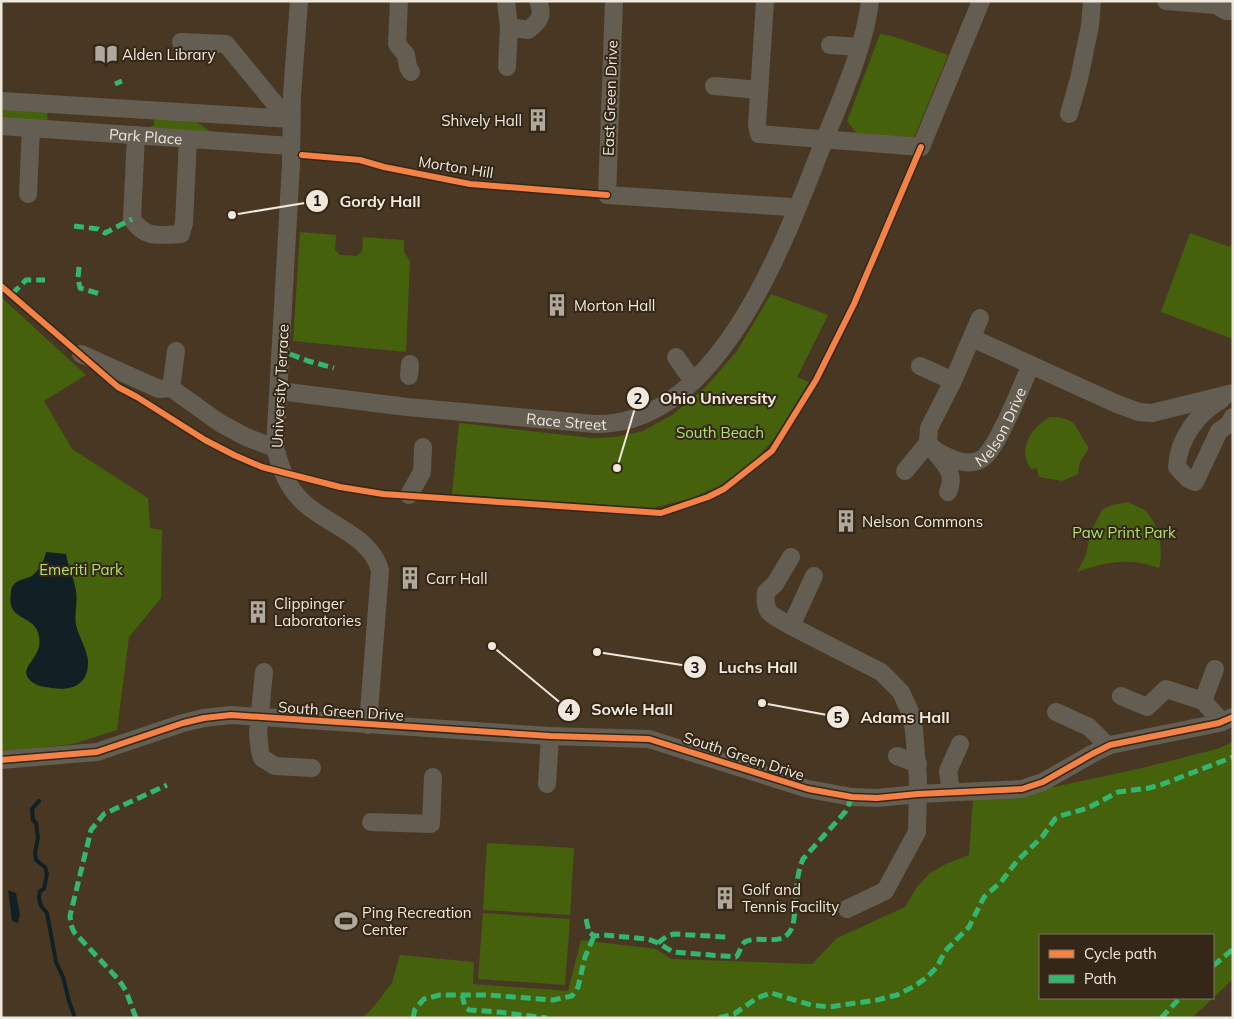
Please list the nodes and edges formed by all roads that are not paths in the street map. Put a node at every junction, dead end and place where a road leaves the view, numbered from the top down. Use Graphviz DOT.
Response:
graph roads {
  1 [pos="299,1"];
  2 [pos="399,1"];
  3 [pos="506,1"];
  4 [pos="538,1"];
  5 [pos="614,1"];
  6 [pos="765,1"];
  7 [pos="870,1"];
  8 [pos="981,1"];
  9 [pos="1092,1"];
  10 [pos="1166,1"];
  11 [pos="1230,8"];
  12 [pos="508,27"];
  13 [pos="182,42"];
  14 [pos="830,45"];
  15 [pos="860,47"];
  16 [pos="507,67"];
  17 [pos="411,72"];
  18 [pos="714,86"];
  19 [pos="759,90"];
  20 [pos="1,101"];
  21 [pos="1068,114"];
  22 [pos="291,119"];
  23 [pos="1,126"];
  24 [pos="31,128"];
  25 [pos="136,135"];
  26 [pos="188,139"];
  27 [pos="825,140"];
  28 [pos="291,146"];
  29 [pos="28,194"];
  30 [pos="791,207"];
  31 [pos="980,318"];
  32 [pos="972,338"];
  33 [pos="176,351"];
  34 [pos="81,354"];
  35 [pos="676,357"];
  36 [pos="1031,365"];
  37 [pos="920,366"];
  38 [pos="693,381"];
  39 [pos="953,381"];
  40 [pos="171,388"];
  41 [pos="279,391"];
  42 [pos="1233,394"];
  43 [pos="1233,417"];
  44 [pos="931,447"];
  45 [pos="275,448"];
  46 [pos="423,448"];
  47 [pos="905,471"];
  48 [pos="948,492"];
  49 [pos="409,495"];
  50 [pos="791,557"];
  51 [pos="814,576"];
  52 [pos="791,626"];
  53 [pos="1215,669"];
  54 [pos="264,672"];
  55 [pos="1121,696"];
  56 [pos="1203,701"];
  57 [pos="1056,712"];
  58 [pos="259,717"];
  59 [pos="1227,719"];
  60 [pos="368,725"];
  61 [pos="153,734"];
  62 [pos="550,736"];
  63 [pos="960,744"];
  64 [pos="1108,746"];
  65 [pos="897,756"];
  66 [pos="1,760"];
  67 [pos="918,764"];
  68 [pos="312,768"];
  69 [pos="1,773"];
  70 [pos="433,777"];
  71 [pos="547,784"];
  72 [pos="951,792"];
  73 [pos="918,794"];
  74 [pos="371,822"];
  75 [pos="847,909"];
  1 -- 22 [label="street, University Terrace"];
  2 -- 17 [label="street"];
  3 -- 12 [label="street"];
  4 -- 12 [label="street"];
  5 -- 30 [label="street, East Green Drive"];
  6 -- 19 [label="street"];
  7 -- 15 [label="street, Race Street"];
  8 -- 27 [label="street"];
  9 -- 21 [label="street"];
  10 -- 11 [label="street"];
  12 -- 16 [label="street"];
  13 -- 22 [label="street"];
  14 -- 15 [label="street"];
  15 -- 27 [label="street, Race Street"];
  18 -- 19 [label="street"];
  19 -- 27 [label="street"];
  20 -- 22 [label="street, Park Place"];
  22 -- 28 [label="street, University Terrace"];
  23 -- 24 [label="street, Park Place"];
  24 -- 25 [label="street, Park Place"];
  24 -- 29 [label="street"];
  25 -- 26 [label="street, Park Place"];
  25 -- 26 [label="street"];
  26 -- 28 [label="street, Park Place"];
  27 -- 38 [label="street, Race Street"];
  28 -- 41 [label="street, University Terrace"];
  31 -- 32 [label="street"];
  32 -- 36 [label="street"];
  32 -- 39 [label="street"];
  33 -- 40 [label="street"];
  34 -- 40 [label="street"];
  35 -- 38 [label="street"];
  36 -- 42 [label="street"];
  36 -- 44 [label="street, Nelson Drive"];
  37 -- 39 [label="street"];
  38 -- 41 [label="street, Race Street"];
  39 -- 44 [label="street"];
  40 -- 45 [label="street"];
  41 -- 45 [label="street, University Terrace"];
  42 -- 43 [label="street"];
  44 -- 47 [label="street"];
  44 -- 48 [label="street"];
  45 -- 60 [label="street, University Terrace"];
  46 -- 49 [label="street"];
  50 -- 52 [label="street"];
  51 -- 52 [label="street"];
  52 -- 67 [label="street"];
  53 -- 56 [label="street"];
  54 -- 58 [label="street"];
  55 -- 56 [label="street"];
  56 -- 59 [label="street"];
  57 -- 64 [label="street"];
  58 -- 60 [label="street, South Green Drive"];
  58 -- 61 [label="street, South Green Drive"];
  58 -- 68 [label="street"];
  59 -- 64 [label="street, South Green Drive"];
  60 -- 62 [label="street, South Green Drive"];
  61 -- 66 [label="street, South Green Drive"];
  61 -- 69 [label="street, South Green Drive"];
  62 -- 71 [label="street"];
  62 -- 73 [label="street, South Green Drive"];
  63 -- 72 [label="street"];
  64 -- 72 [label="street, South Green Drive"];
  65 -- 67 [label="street"];
  67 -- 73 [label="street"];
  70 -- 74 [label="street"];
  72 -- 73 [label="street, South Green Drive"];
  73 -- 75 [label="street"];
}
